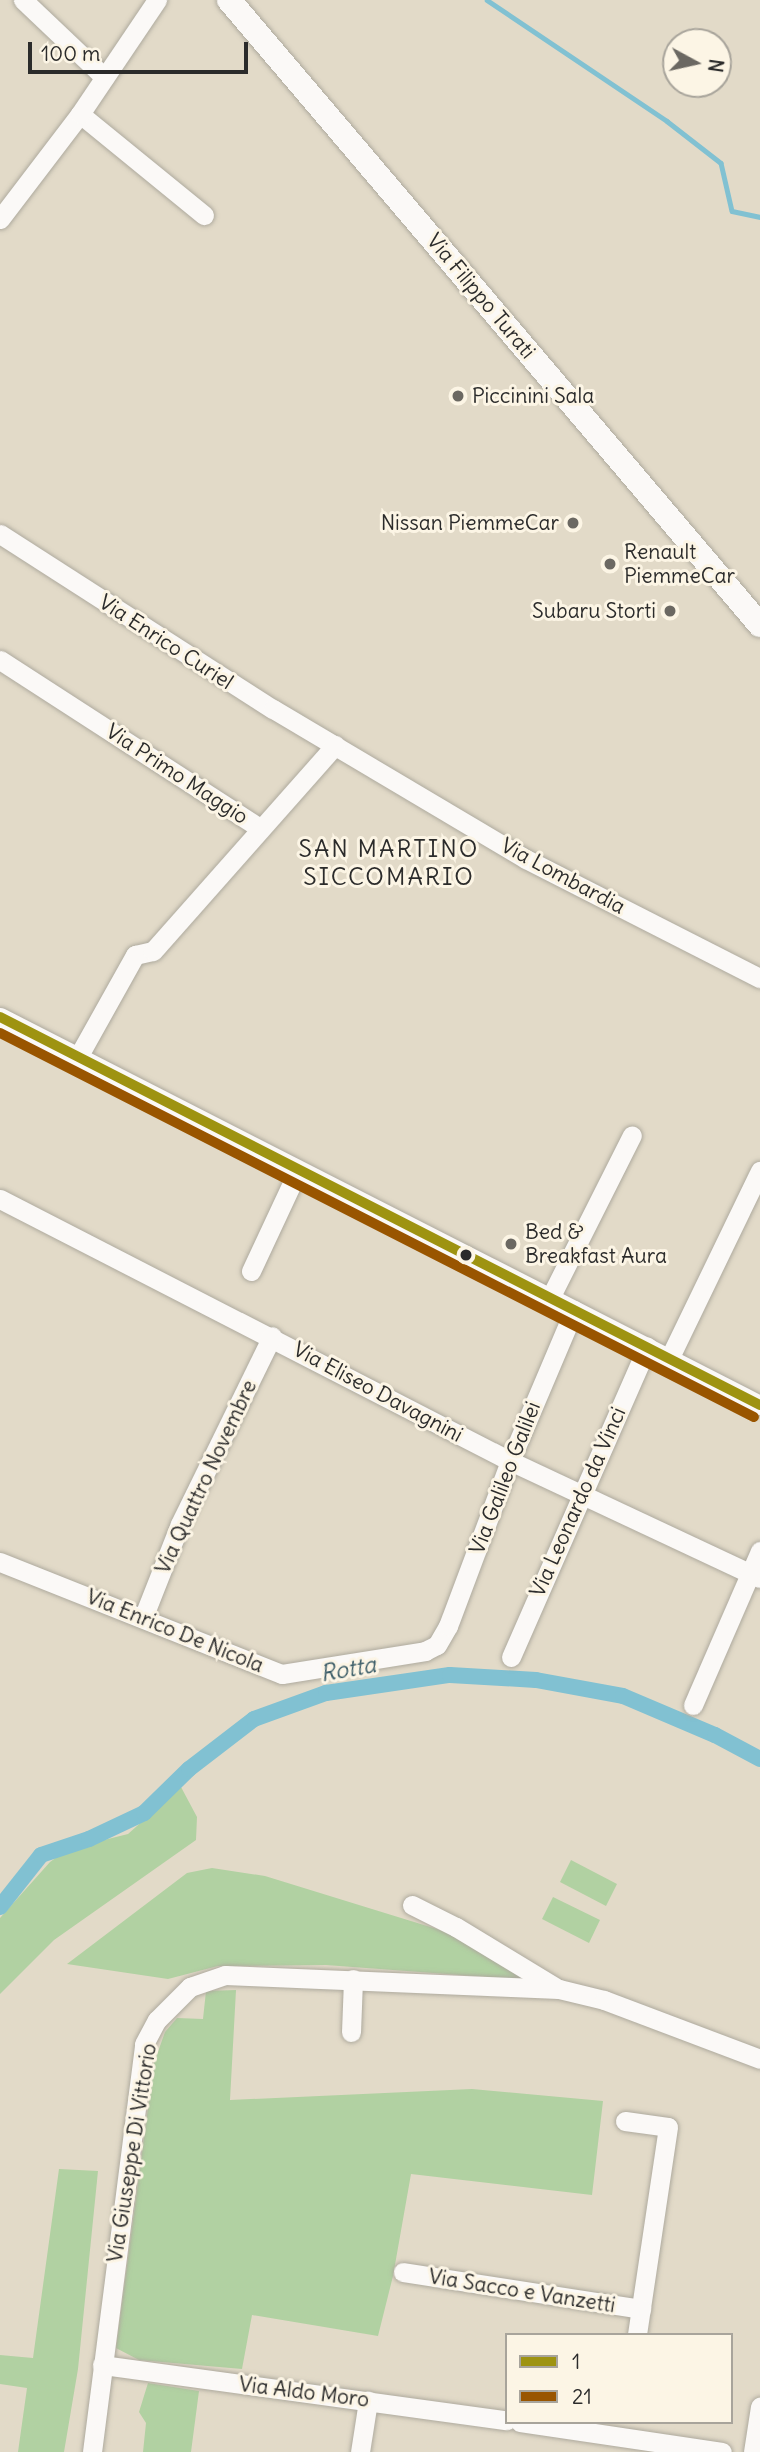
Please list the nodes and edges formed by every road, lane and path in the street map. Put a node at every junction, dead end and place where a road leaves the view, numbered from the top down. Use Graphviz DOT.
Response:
graph roads {
  1 [pos="23,0"];
  2 [pos="158,0"];
  3 [pos="229,0"];
  4 [pos="250,0"];
  5 [pos="104,77"];
  6 [pos="80,114"];
  7 [pos="204,215"];
  8 [pos="0,219"];
  9 [pos="0,534"];
  10 [pos="760,603"];
  11 [pos="760,625"];
  12 [pos="0,660"];
  13 [pos="335,745"];
  14 [pos="260,828"];
  15 [pos="760,977"];
  16 [pos="0,1017"];
  17 [pos="78,1057"];
  18 [pos="632,1135"];
  19 [pos="298,1170"];
  20 [pos="760,1171"];
  21 [pos="0,1199"];
  22 [pos="251,1271"];
  23 [pos="550,1298"];
  24 [pos="574,1310"];
  25 [pos="272,1336"];
  26 [pos="647,1347"];
  27 [pos="669,1359"];
  28 [pos="760,1405"];
  29 [pos="510,1461"];
  30 [pos="581,1493"];
  31 [pos="760,1551"];
  32 [pos="0,1562"];
  33 [pos="755,1576"];
  34 [pos="142,1618"];
  35 [pos="437,1645"];
  36 [pos="510,1657"];
  37 [pos="693,1705"];
  38 [pos="412,1905"];
  39 [pos="353,1979"];
  40 [pos="559,1989"];
  41 [pos="351,2032"];
  42 [pos="760,2059"];
  43 [pos="625,2121"];
  44 [pos="403,2272"];
  45 [pos="641,2309"];
  46 [pos="637,2333"];
  47 [pos="102,2365"];
  48 [pos="368,2401"];
  49 [pos="760,2407"];
  50 [pos="504,2420"];
  51 [pos="549,2424"];
  52 [pos="622,2429"];
  53 [pos="690,2450"];
  54 [pos="92,2452"];
  55 [pos="360,2452"];
  56 [pos="722,2452"];
  57 [pos="753,2452"];
  1 -- 5 [label="street"];
  2 -- 5 [label="street"];
  3 -- 11 [label="main road, Via Filippo Turati"];
  4 -- 10 [label="main road, Via Filippo Turati"];
  5 -- 6 [label="street"];
  6 -- 7 [label="street"];
  6 -- 8 [label="street"];
  9 -- 13 [label="street, Via Enrico Curiel"];
  12 -- 14 [label="street, Via Primo Maggio"];
  13 -- 14 [label="street, Via Primo Maggio"];
  13 -- 15 [label="street, Via Lombardia"];
  14 -- 17 [label="street"];
  16 -- 17 [label="street"];
  17 -- 19 [label="street"];
  18 -- 23 [label="street"];
  19 -- 22 [label="street"];
  19 -- 23 [label="street"];
  20 -- 27 [label="street"];
  21 -- 25 [label="street, Via Eliseo Davagnini"];
  23 -- 24 [label="street"];
  24 -- 26 [label="street"];
  24 -- 29 [label="street, Via Galileo Galilei"];
  25 -- 29 [label="street, Via Eliseo Davagnini"];
  25 -- 34 [label="street, Via Quattro Novembre"];
  26 -- 27 [label="street"];
  26 -- 30 [label="street, Via Leonardo da Vinci"];
  27 -- 28 [label="street"];
  29 -- 30 [label="street, Via Eliseo Davagnini"];
  29 -- 35 [label="street, Via Galileo Galilei"];
  30 -- 33 [label="street, Via Eliseo Davagnini"];
  30 -- 36 [label="street, Via Leonardo da Vinci"];
  31 -- 33 [label="street"];
  32 -- 34 [label="street, Via Enrico De Nicola"];
  33 -- 37 [label="street"];
  34 -- 35 [label="street, Via Enrico De Nicola"];
  38 -- 40 [label="street, Via Giuseppe Di Vittorio"];
  39 -- 40 [label="street, Via Giuseppe Di Vittorio"];
  39 -- 41 [label="street"];
  39 -- 47 [label="street, Via Giuseppe Di Vittorio"];
  40 -- 42 [label="street, Via Giuseppe Di Vittorio"];
  43 -- 45 [label="street"];
  44 -- 45 [label="street, Via Sacco e Vanzetti"];
  45 -- 46 [label="street"];
  47 -- 48 [label="street, Via Aldo Moro"];
  47 -- 54 [label="street, Via Giuseppe Di Vittorio"];
  48 -- 50 [label="street, Via Aldo Moro"];
  48 -- 55 [label="street"];
  49 -- 57 [label="street"];
  51 -- 52 [label="street"];
  52 -- 53 [label="street"];
  53 -- 56 [label="street"];
}
